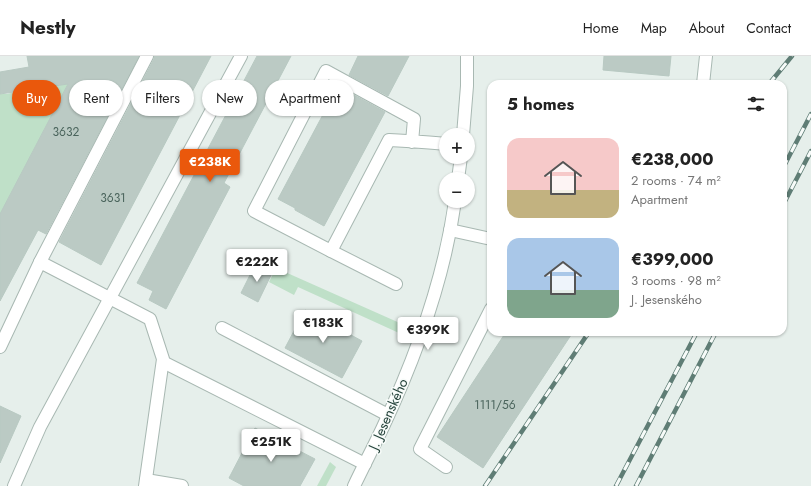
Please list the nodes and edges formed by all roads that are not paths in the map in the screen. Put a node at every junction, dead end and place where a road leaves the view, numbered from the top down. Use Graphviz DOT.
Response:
graph roads {
  1 [pos="147,56"];
  2 [pos="241,56"];
  3 [pos="467,56"];
  4 [pos="706,56"];
  5 [pos="703,80"];
  6 [pos="464,128"];
  7 [pos="412,142"];
  8 [pos="439,144"];
  9 [pos="454,208"];
  10 [pos="450,230"];
  11 [pos="487,239"];
  12 [pos="331,251"];
  13 [pos="40,262"];
  14 [pos="396,284"];
  15 [pos="110,298"];
  16 [pos="487,317"];
  17 [pos="222,328"];
  18 [pos="0,347"];
  19 [pos="163,362"];
  20 [pos="388,415"];
  21 [pos="365,464"];
  22 [pos="446,467"];
  23 [pos="146,483"];
  24 [pos="14,486"];
  25 [pos="182,486"];
  26 [pos="354,486"];
  1 -- 13 [label="street"];
  2 -- 15 [label="street"];
  3 -- 6 [label="street"];
  4 -- 5 [label="street"];
  7 -- 8 [label="street"];
  7 -- 12 [label="street"];
  7 -- 12 [label="street"];
  9 -- 10 [label="street, J. Jesenského"];
  10 -- 11 [label="street"];
  10 -- 20 [label="street, J. Jesenského"];
  12 -- 14 [label="street"];
  13 -- 15 [label="street"];
  13 -- 18 [label="street"];
  15 -- 19 [label="street"];
  15 -- 24 [label="street"];
  16 -- 22 [label="street"];
  17 -- 20 [label="street"];
  19 -- 21 [label="street"];
  19 -- 23 [label="street"];
  20 -- 21 [label="street, J. Jesenského"];
  21 -- 26 [label="street, J. Jesenského"];
  23 -- 25 [label="street"];
}
